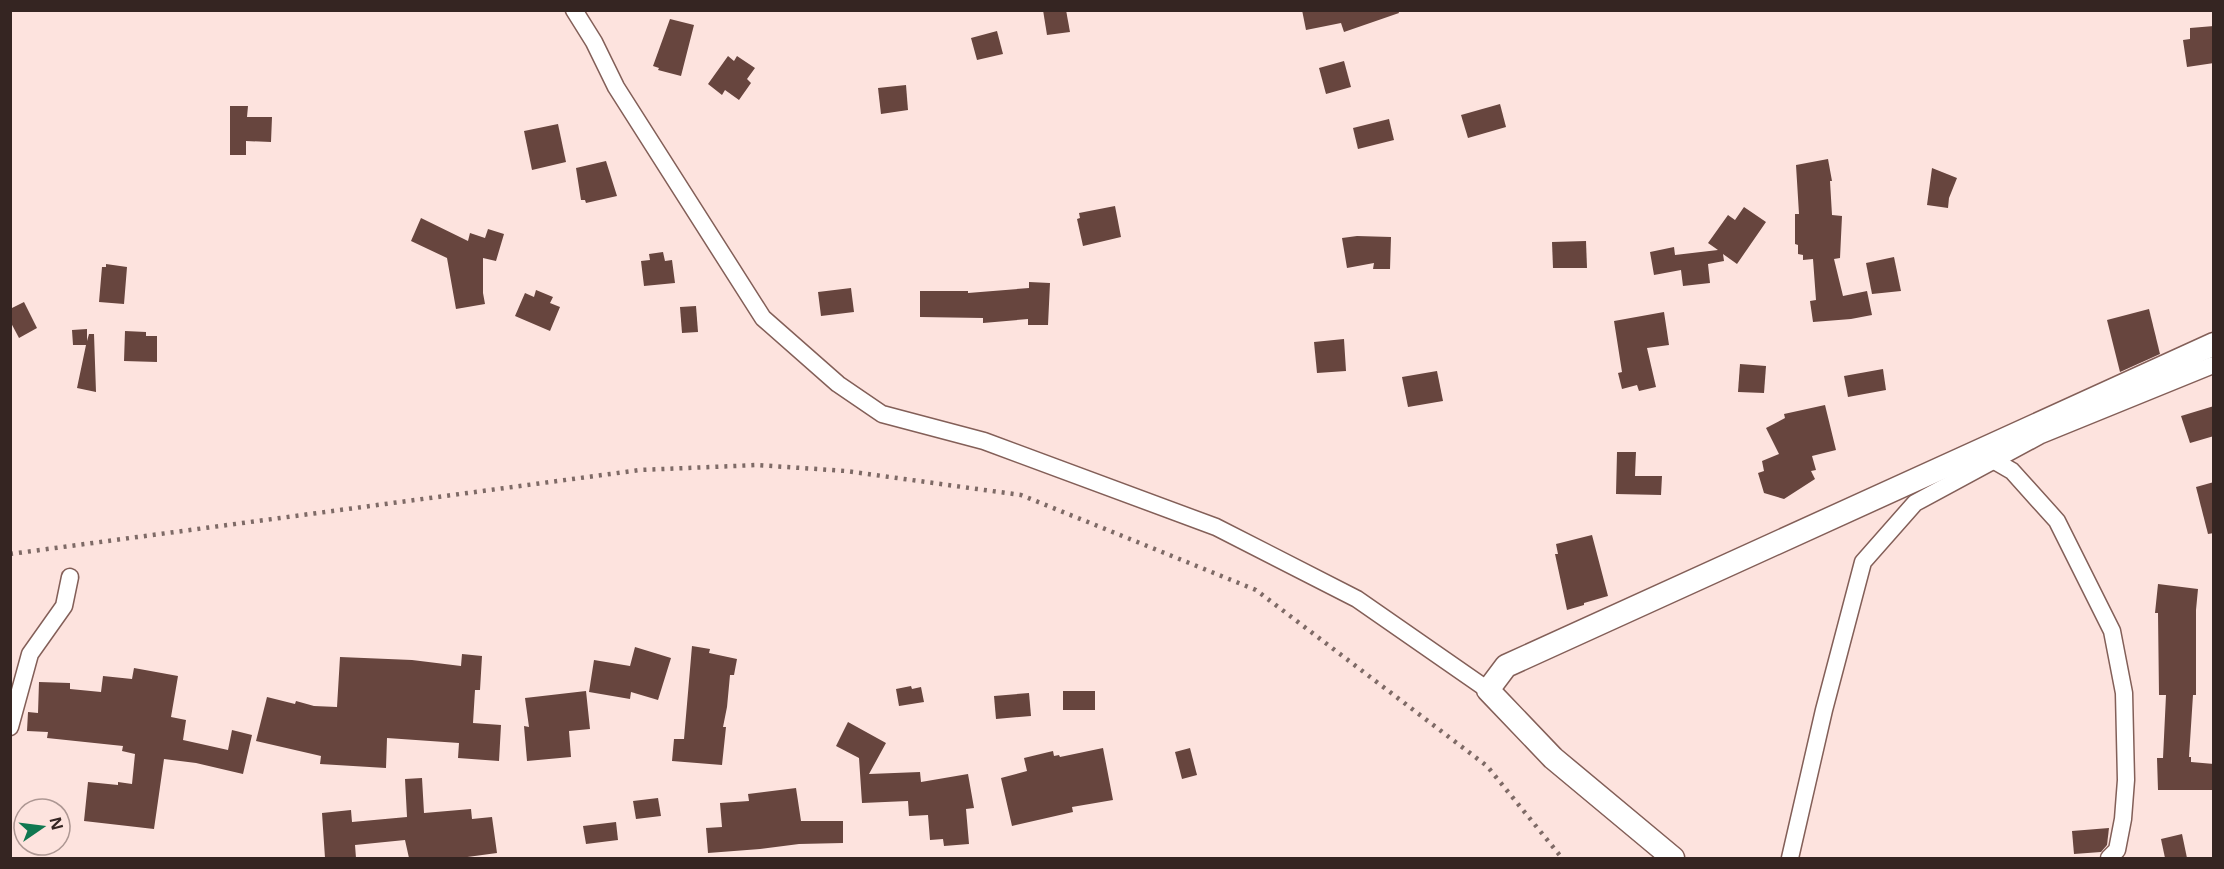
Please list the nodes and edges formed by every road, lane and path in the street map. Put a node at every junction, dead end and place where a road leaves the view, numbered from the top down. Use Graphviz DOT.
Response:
graph roads {
  1 [pos="574,10"];
  2 [pos="2214,344"];
  3 [pos="2213,365"];
  4 [pos="1993,460"];
  5 [pos="70,577"];
  6 [pos="1488,690"];
  7 [pos="10,727"];
  8 [pos="1673,858"];
  9 [pos="1790,858"];
  10 [pos="2109,858"];
  1 -- 6 [label="street"];
  2 -- 6 [label="street"];
  3 -- 4 [label="street"];
  4 -- 9 [label="street"];
  4 -- 10 [label="street"];
  5 -- 7 [label="street"];
  6 -- 8 [label="street"];
}
